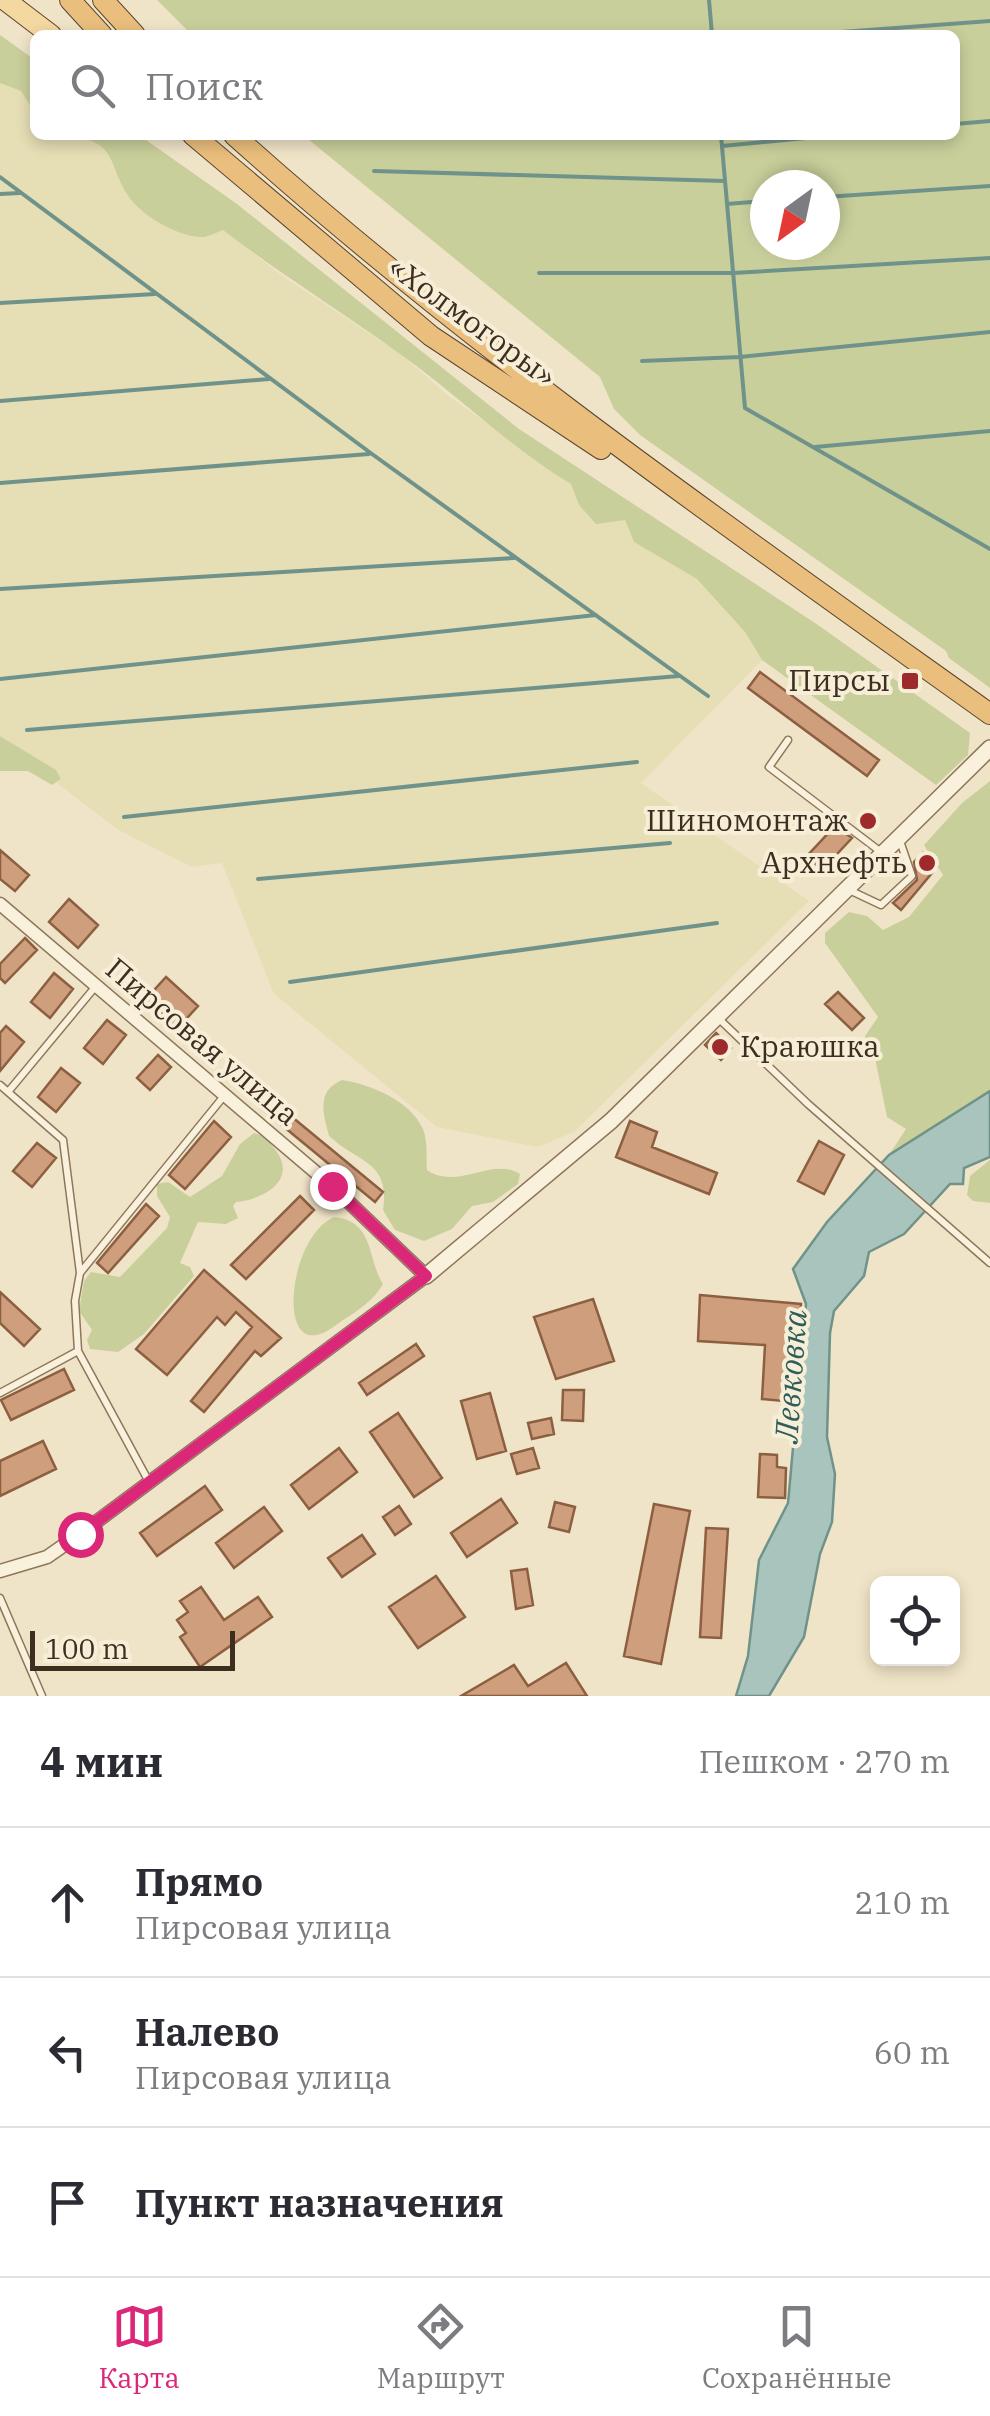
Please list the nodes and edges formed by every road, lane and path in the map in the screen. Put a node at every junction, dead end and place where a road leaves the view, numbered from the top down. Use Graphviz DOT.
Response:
graph roads {
  1 [pos="5,0"];
  2 [pos="70,0"];
  3 [pos="103,0"];
  4 [pos="44,30"];
  5 [pos="97,30"];
  6 [pos="130,30"];
  7 [pos="188,140"];
  8 [pos="199,140"];
  9 [pos="240,140"];
  10 [pos="272,205"];
  11 [pos="733,533"];
  12 [pos="990,714"];
  13 [pos="788,740"];
  14 [pos="990,748"];
  15 [pos="898,837"];
  16 [pos="882,853"];
  17 [pos="846,889"];
  18 [pos="0,904"];
  19 [pos="96,985"];
  20 [pos="715,1015"];
  21 [pos="0,1085"];
  22 [pos="8,1092"];
  23 [pos="224,1095"];
  24 [pos="990,1262"];
  25 [pos="80,1273"];
  26 [pos="426,1276"];
  27 [pos="78,1351"];
  28 [pos="0,1392"];
  29 [pos="148,1480"];
  30 [pos="0,1571"];
  31 [pos="0,1598"];
  32 [pos="42,1696"];
  1 -- 4 [label="main road"];
  2 -- 5 [label="highway"];
  3 -- 6 [label="highway"];
  7 -- 10 [label="main road"];
  8 -- 10 [label="highway, «Холмогоры»"];
  9 -- 11 [label="highway, «Холмогоры»"];
  10 -- 11 [label="highway, «Холмогоры»"];
  11 -- 12 [label="highway, «Холмогоры»"];
  13 -- 16 [label="lane"];
  14 -- 15 [label="street"];
  15 -- 16 [label="street"];
  15 -- 17 [label="lane"];
  16 -- 17 [label="street"];
  17 -- 20 [label="street"];
  18 -- 19 [label="street, Пирсовая улица"];
  19 -- 22 [label="lane"];
  19 -- 23 [label="street, Пирсовая улица"];
  20 -- 24 [label="lane"];
  20 -- 26 [label="street"];
  21 -- 22 [label="lane"];
  22 -- 25 [label="lane"];
  23 -- 25 [label="lane"];
  23 -- 26 [label="street, Пирсовая улица"];
  25 -- 27 [label="lane"];
  26 -- 29 [label="street"];
  27 -- 28 [label="lane"];
  27 -- 29 [label="lane"];
  29 -- 30 [label="street"];
  31 -- 32 [label="lane"];
}
